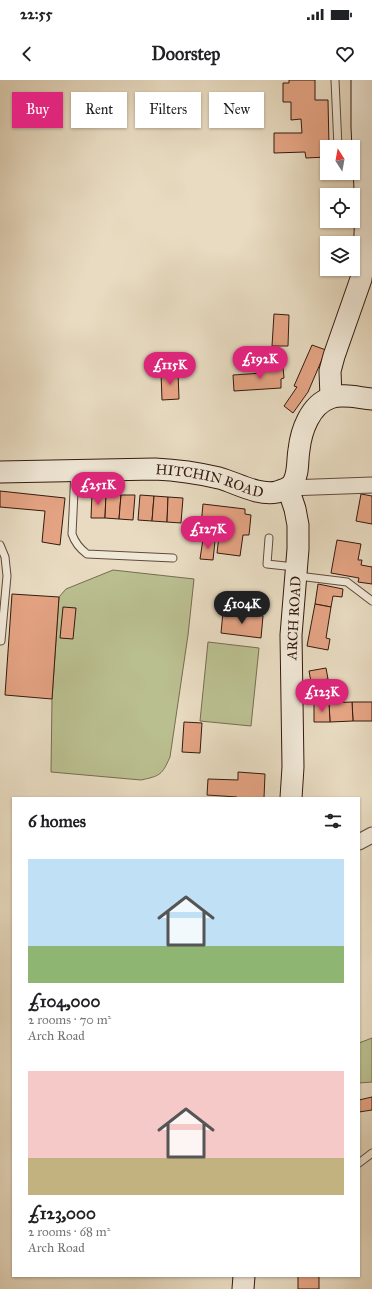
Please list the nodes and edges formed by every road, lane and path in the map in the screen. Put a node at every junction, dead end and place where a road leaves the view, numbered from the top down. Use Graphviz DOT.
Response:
graph roads {
  1 [pos="335,80"];
  2 [pos="362,80"];
  3 [pos="338,140"];
  4 [pos="331,397"];
  5 [pos="372,399"];
  6 [pos="75,471"];
  7 [pos="0,472"];
  8 [pos="372,485"];
  9 [pos="288,488"];
  10 [pos="269,538"];
  11 [pos="0,545"];
  12 [pos="173,558"];
  13 [pos="297,572"];
  14 [pos="372,601"];
  15 [pos="1,642"];
  16 [pos="291,797"];
  17 [pos="372,835"];
  18 [pos="360,841"];
  19 [pos="372,1153"];
  20 [pos="360,1161"];
  21 [pos="244,1277"];
  22 [pos="243,1289"];
  1 -- 3 [label="lane"];
  2 -- 4 [label="street"];
  4 -- 5 [label="street"];
  4 -- 9 [label="street"];
  6 -- 7 [label="street, HITCHIN ROAD"];
  6 -- 9 [label="street, HITCHIN ROAD"];
  6 -- 12 [label="lane"];
  8 -- 9 [label="street"];
  9 -- 13 [label="street, ARCH ROAD"];
  10 -- 13 [label="lane"];
  11 -- 15 [label="lane"];
  13 -- 14 [label="lane"];
  13 -- 16 [label="street, ARCH ROAD"];
  17 -- 18 [label="street"];
  19 -- 20 [label="lane"];
  21 -- 22 [label="street"];
}
